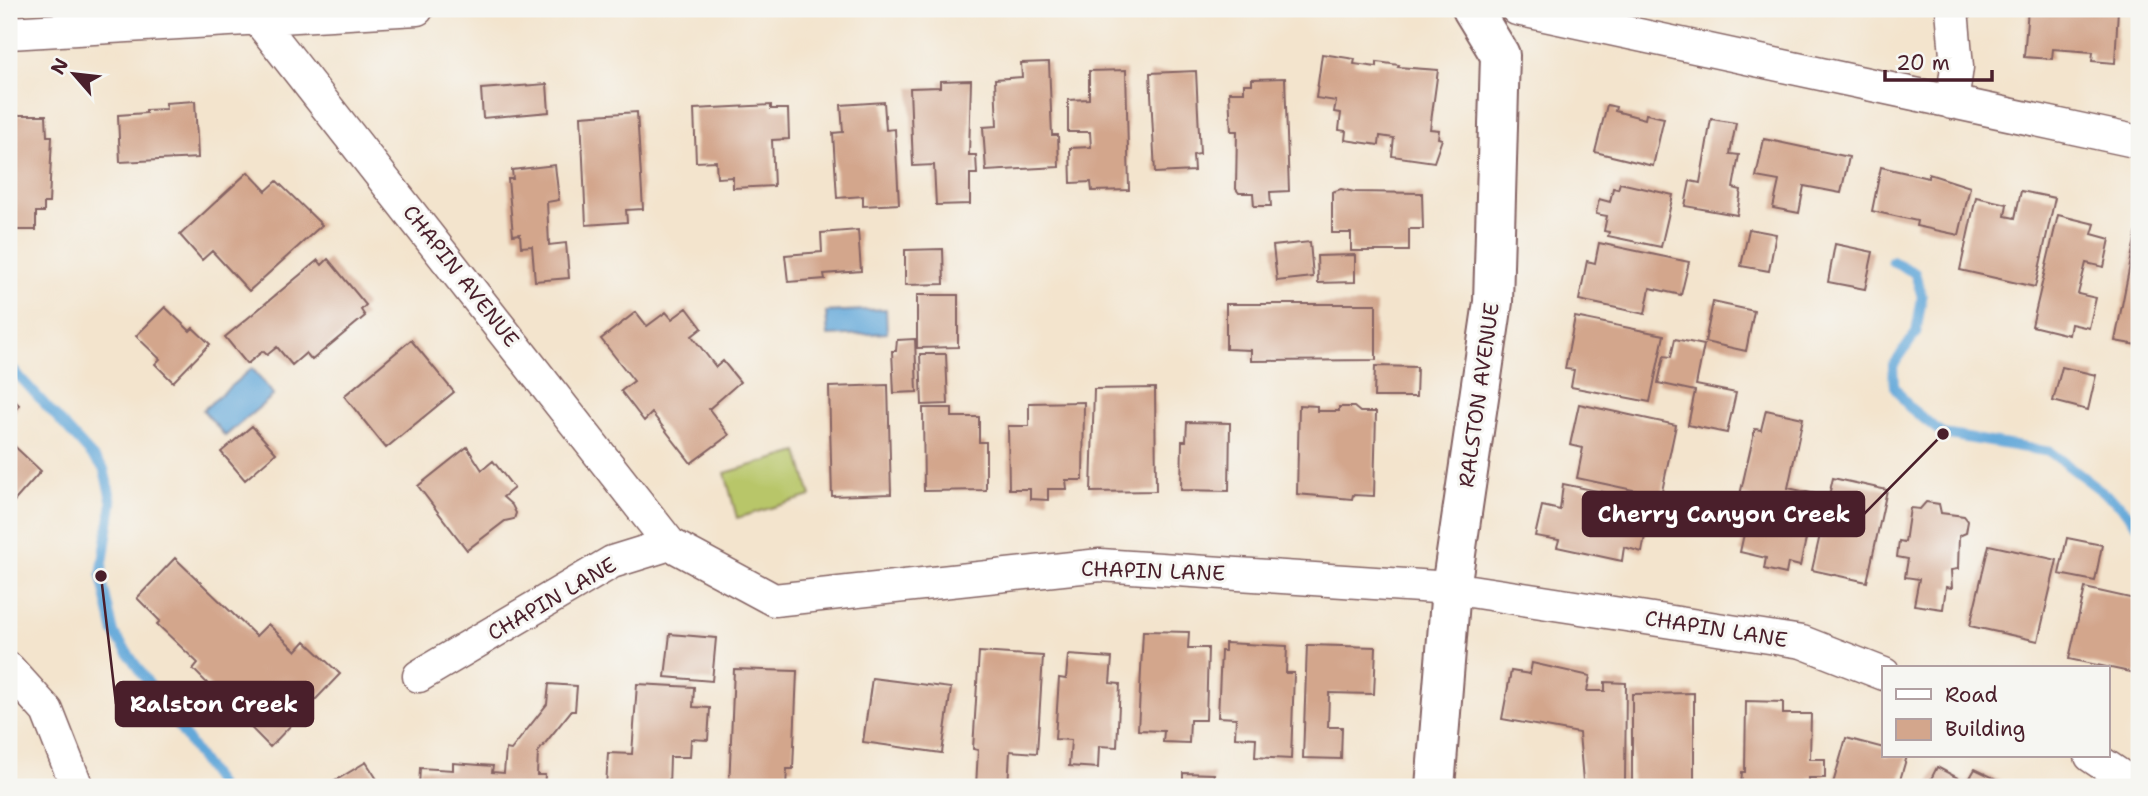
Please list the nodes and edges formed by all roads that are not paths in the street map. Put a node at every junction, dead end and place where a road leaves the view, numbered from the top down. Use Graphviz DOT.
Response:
graph roads {
  1 [pos="416,9"];
  2 [pos="1472,9"];
  3 [pos="1517,9"];
  4 [pos="1952,9"];
  5 [pos="255,14"];
  6 [pos="9,33"];
  7 [pos="1952,103"];
  8 [pos="2139,142"];
  9 [pos="670,544"];
  10 [pos="1451,588"];
  11 [pos="9,669"];
  12 [pos="1882,673"];
  13 [pos="419,676"];
  14 [pos="2094,758"];
  15 [pos="77,787"];
  16 [pos="1435,787"];
  17 [pos="2137,787"];
  1 -- 5 [label="street"];
  2 -- 10 [label="street, RALSTON AVENUE"];
  3 -- 7 [label="street"];
  4 -- 7 [label="street"];
  5 -- 6 [label="street"];
  5 -- 9 [label="street, CHAPIN AVENUE"];
  7 -- 8 [label="street"];
  9 -- 10 [label="street, CHAPIN LANE"];
  9 -- 13 [label="street, CHAPIN LANE"];
  10 -- 12 [label="street, CHAPIN LANE"];
  10 -- 16 [label="street, RALSTON AVENUE"];
  11 -- 15 [label="street"];
  14 -- 17 [label="street"];
}
